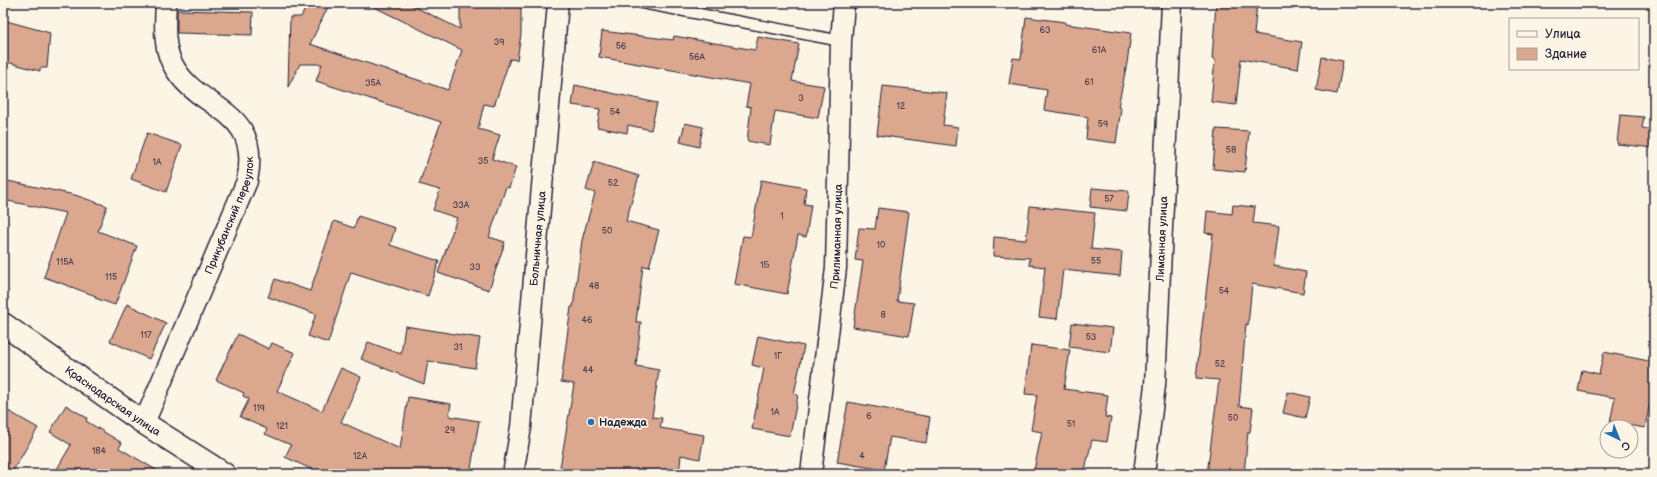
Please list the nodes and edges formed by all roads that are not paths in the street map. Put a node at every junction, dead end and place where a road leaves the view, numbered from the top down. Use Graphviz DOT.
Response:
graph roads {
  1 [pos="166,3"];
  2 [pos="558,3"];
  3 [pos="642,3"];
  4 [pos="844,3"];
  5 [pos="1172,3"];
  6 [pos="841,41"];
  7 [pos="3,324"];
  8 [pos="144,423"];
  9 [pos="811,472"];
  10 [pos="224,474"];
  11 [pos="513,474"];
  12 [pos="1144,474"];
  1 -- 8 [label="street, Прикубанский переулок"];
  2 -- 11 [label="street, Больничная улица"];
  3 -- 6 [label="lane"];
  4 -- 6 [label="street, Прилиманная улица"];
  5 -- 12 [label="street, Лиманная улица"];
  6 -- 9 [label="street, Прилиманная улица"];
  7 -- 8 [label="street, Краснодарская улица"];
  8 -- 10 [label="street, Краснодарская улица"];
}
